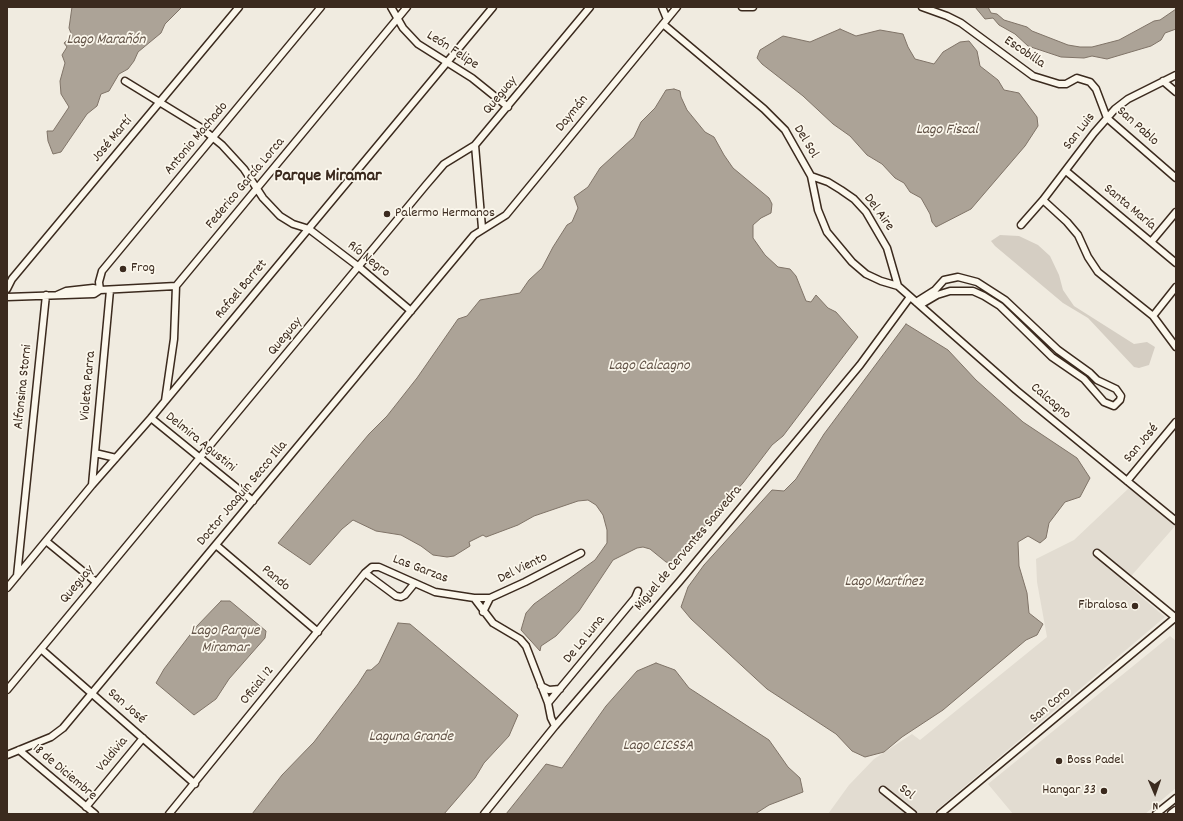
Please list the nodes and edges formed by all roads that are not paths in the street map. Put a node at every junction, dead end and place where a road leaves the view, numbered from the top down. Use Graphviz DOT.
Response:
graph roads {
  1 [pos="239,7"];
  2 [pos="321,7"];
  3 [pos="391,7"];
  4 [pos="407,7"];
  5 [pos="494,7"];
  6 [pos="590,7"];
  7 [pos="662,7"];
  8 [pos="677,7"];
  9 [pos="742,7"];
  10 [pos="753,7"];
  11 [pos="922,7"];
  12 [pos="398,18"];
  13 [pos="665,22"];
  14 [pos="447,63"];
  15 [pos="1176,75"];
  16 [pos="125,81"];
  17 [pos="1163,81"];
  18 [pos="1176,92"];
  19 [pos="159,102"];
  20 [pos="508,107"];
  21 [pos="1103,108"];
  22 [pos="1107,118"];
  23 [pos="214,138"];
  24 [pos="474,145"];
  25 [pos="1066,171"];
  26 [pos="811,176"];
  27 [pos="1176,178"];
  28 [pos="256,188"];
  29 [pos="1043,200"];
  30 [pos="1176,212"];
  31 [pos="1021,225"];
  32 [pos="482,228"];
  33 [pos="309,230"];
  34 [pos="1151,242"];
  35 [pos="1176,263"];
  36 [pos="359,267"];
  37 [pos="176,286"];
  38 [pos="898,286"];
  39 [pos="1176,287"];
  40 [pos="7,289"];
  41 [pos="100,290"];
  42 [pos="110,290"];
  43 [pos="46,295"];
  44 [pos="910,297"];
  45 [pos="7,298"];
  46 [pos="1005,300"];
  47 [pos="918,304"];
  48 [pos="1000,306"];
  49 [pos="411,310"];
  50 [pos="1153,316"];
  51 [pos="1176,347"];
  52 [pos="1058,350"];
  53 [pos="1052,357"];
  54 [pos="166,386"];
  55 [pos="174,390"];
  56 [pos="165,401"];
  57 [pos="152,418"];
  58 [pos="1176,422"];
  59 [pos="1170,430"];
  60 [pos="1176,434"];
  61 [pos="95,453"];
  62 [pos="116,458"];
  63 [pos="201,458"];
  64 [pos="1127,481"];
  65 [pos="92,485"];
  66 [pos="253,501"];
  67 [pos="1176,521"];
  68 [pos="46,542"];
  69 [pos="216,545"];
  70 [pos="581,553"];
  71 [pos="1097,553"];
  72 [pos="365,572"];
  73 [pos="17,576"];
  74 [pos="96,582"];
  75 [pos="414,584"];
  76 [pos="7,588"];
  77 [pos="638,591"];
  78 [pos="474,598"];
  79 [pos="490,598"];
  80 [pos="483,612"];
  81 [pos="1176,617"];
  82 [pos="318,632"];
  83 [pos="41,648"];
  84 [pos="541,686"];
  85 [pos="560,689"];
  86 [pos="7,690"];
  87 [pos="92,693"];
  88 [pos="548,703"];
  89 [pos="555,726"];
  90 [pos="143,738"];
  91 [pos="19,750"];
  92 [pos="7,755"];
  93 [pos="195,784"];
  94 [pos="883,790"];
  95 [pos="1176,798"];
  96 [pos="86,806"];
  97 [pos="1176,811"];
  98 [pos="95,814"];
  99 [pos="169,814"];
  100 [pos="484,814"];
  101 [pos="913,814"];
  102 [pos="940,814"];
  103 [pos="1156,814"];
  104 [pos="1172,814"];
  1 -- 19 [label="street, José Martí"];
  2 -- 23 [label="street, Antonio Machado"];
  3 -- 12 [label="street, León Felipe"];
  4 -- 12 [label="street, Federico García Lorca"];
  5 -- 14 [label="street, Rafael Barret"];
  6 -- 20 [label="street, Queguay"];
  7 -- 13 [label="street"];
  8 -- 13 [label="street, Daymán"];
  9 -- 10 [label="street"];
  11 -- 21 [label="street, Escobilla"];
  12 -- 14 [label="street, León Felipe"];
  12 -- 28 [label="street, Federico García Lorca"];
  13 -- 26 [label="street, Del Sol"];
  13 -- 32 [label="street, Daymán"];
  14 -- 20 [label="street, León Felipe"];
  14 -- 33 [label="street, Rafael Barret"];
  15 -- 17 [label="street, San Luis"];
  16 -- 19 [label="street, Río Negro"];
  17 -- 18 [label="street"];
  17 -- 22 [label="street, San Luis"];
  19 -- 23 [label="street, Río Negro"];
  19 -- 40 [label="street, José Martí"];
  20 -- 24 [label="street, Queguay"];
  21 -- 22 [label="street, San Pablo"];
  22 -- 25 [label="street, San Luis"];
  22 -- 27 [label="street, San Pablo"];
  23 -- 28 [label="street, Río Negro"];
  23 -- 41 [label="street, Antonio Machado"];
  24 -- 32 [label="street"];
  24 -- 36 [label="street, Queguay"];
  25 -- 29 [label="street, San Luis"];
  25 -- 34 [label="street, Santa María"];
  26 -- 38 [label="street, Del Aire"];
  26 -- 38 [label="street, Del Sol"];
  28 -- 33 [label="street, Río Negro"];
  28 -- 37 [label="street, Federico García Lorca"];
  29 -- 31 [label="street, San Luis"];
  29 -- 50 [label="street"];
  30 -- 34 [label="street"];
  32 -- 49 [label="street, Doctor Joaquín Secco Illa"];
  33 -- 36 [label="street, Río Negro"];
  33 -- 55 [label="street, Rafael Barret"];
  34 -- 35 [label="street, Santa María"];
  36 -- 49 [label="street, Río Negro"];
  36 -- 63 [label="street, Queguay"];
  37 -- 42 [label="street"];
  37 -- 54 [label="street"];
  38 -- 44 [label="street, Calcagno"];
  39 -- 50 [label="street"];
  41 -- 42 [label="street"];
  41 -- 43 [label="street"];
  42 -- 61 [label="street, Violeta Parra"];
  43 -- 45 [label="street"];
  43 -- 73 [label="street, Alfonsina Storni"];
  44 -- 47 [label="street, Calcagno"];
  44 -- 89 [label="street, Miguel de Cervantes Saavedra"];
  46 -- 47 [label="street"];
  46 -- 48 [label="street"];
  46 -- 52 [label="street"];
  47 -- 48 [label="street"];
  47 -- 64 [label="street, Calcagno"];
  48 -- 53 [label="street"];
  49 -- 66 [label="street, Doctor Joaquín Secco Illa"];
  50 -- 51 [label="street"];
  52 -- 53 [label="street"];
  52 -- 53 [label="street"];
  54 -- 55 [label="street"];
  54 -- 56 [label="street"];
  55 -- 56 [label="street, Rafael Barret"];
  56 -- 57 [label="street, Rafael Barret"];
  57 -- 62 [label="street, Rafael Barret"];
  57 -- 63 [label="street, Delmira Agustini"];
  58 -- 59 [label="street, San José"];
  59 -- 60 [label="street"];
  59 -- 64 [label="street, San José"];
  61 -- 62 [label="street"];
  61 -- 65 [label="street, Violeta Parra"];
  62 -- 65 [label="street, Rafael Barret"];
  63 -- 66 [label="street, Delmira Agustini"];
  63 -- 74 [label="street, Queguay"];
  64 -- 67 [label="street, Calcagno"];
  65 -- 68 [label="street, Rafael Barret"];
  66 -- 69 [label="street, Doctor Joaquín Secco Illa"];
  68 -- 73 [label="street, Rafael Barret"];
  68 -- 74 [label="street"];
  69 -- 82 [label="street, Pando"];
  69 -- 87 [label="street, Doctor Joaquín Secco Illa"];
  70 -- 79 [label="street, Del Viento"];
  71 -- 81 [label="street"];
  72 -- 75 [label="street, Las Garzas"];
  72 -- 75 [label="street"];
  72 -- 82 [label="street, Oficial 12"];
  73 -- 76 [label="street, Rafael Barret"];
  74 -- 83 [label="street, Queguay"];
  75 -- 78 [label="street, Las Garzas"];
  77 -- 85 [label="street, De La Luna"];
  78 -- 79 [label="street, Las Garzas"];
  78 -- 80 [label="street"];
  79 -- 80 [label="street, Del Viento"];
  80 -- 84 [label="street"];
  81 -- 102 [label="street, San Cono"];
  82 -- 93 [label="street, Oficial 12"];
  83 -- 86 [label="street, Queguay"];
  83 -- 87 [label="street, San José"];
  84 -- 85 [label="street"];
  84 -- 88 [label="street"];
  85 -- 88 [label="street, De La Luna"];
  87 -- 90 [label="street, San José"];
  87 -- 91 [label="street, Doctor Joaquín Secco Illa"];
  88 -- 89 [label="street"];
  89 -- 100 [label="street, Miguel de Cervantes Saavedra"];
  90 -- 93 [label="street, San José"];
  90 -- 96 [label="street, Valdivia"];
  91 -- 92 [label="street, Doctor Joaquín Secco Illa"];
  91 -- 96 [label="street, 18 de Diciembre"];
  93 -- 99 [label="street, Oficial 12"];
  94 -- 101 [label="street, Sol"];
  95 -- 103 [label="street"];
  96 -- 98 [label="street, 18 de Diciembre"];
  97 -- 104 [label="main road"];
}
